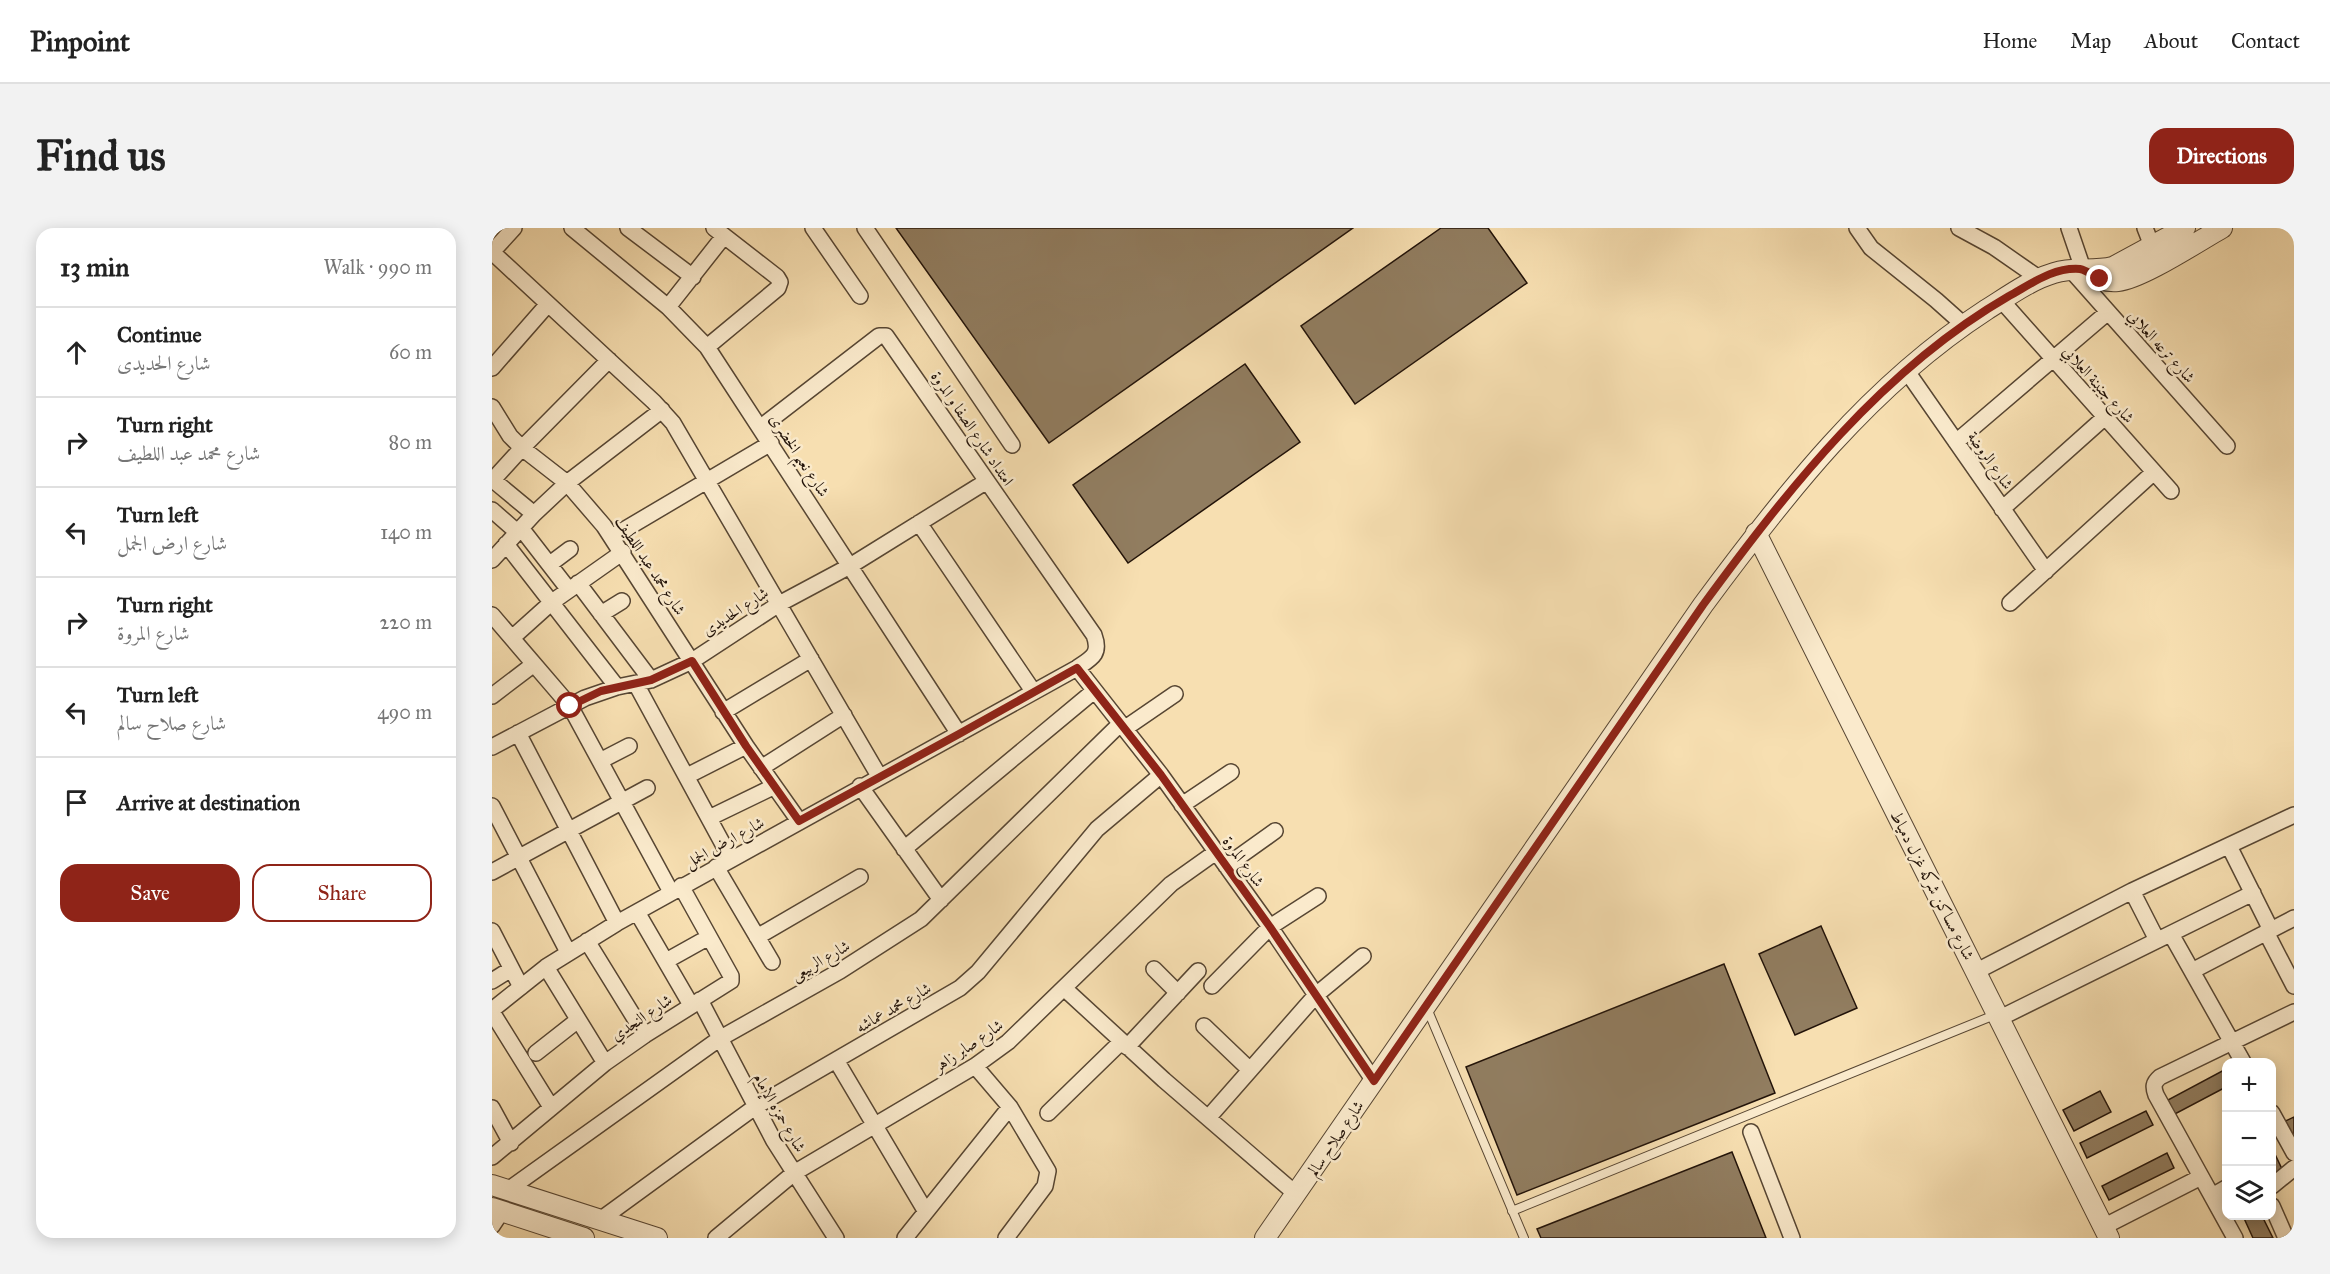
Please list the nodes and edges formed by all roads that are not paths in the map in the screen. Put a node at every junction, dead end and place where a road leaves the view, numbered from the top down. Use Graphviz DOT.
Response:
graph roads {
  1 [pos="514,228"];
  2 [pos="572,228"];
  3 [pos="628,228"];
  4 [pos="813,228"];
  5 [pos="865,228"];
  6 [pos="1857,228"];
  7 [pos="1959,228"];
  8 [pos="2069,228"];
  9 [pos="2185,228"];
  10 [pos="2222,228"];
  11 [pos="719,232"];
  12 [pos="2149,237"];
  13 [pos="492,252"];
  14 [pos="2077,269"];
  15 [pos="693,277"];
  16 [pos="2040,279"];
  17 [pos="860,296"];
  18 [pos="2002,301"];
  19 [pos="548,304"];
  20 [pos="668,307"];
  21 [pos="2109,312"];
  22 [pos="1964,325"];
  23 [pos="707,347"];
  24 [pos="2053,359"];
  25 [pos="609,360"];
  26 [pos="492,368"];
  27 [pos="1906,370"];
  28 [pos="492,407"];
  29 [pos="662,410"];
  30 [pos="2105,417"];
  31 [pos="760,427"];
  32 [pos="497,428"];
  33 [pos="1956,442"];
  34 [pos="771,443"];
  35 [pos="1012,445"];
  36 [pos="2227,446"];
  37 [pos="522,448"];
  38 [pos="2154,472"];
  39 [pos="493,481"];
  40 [pos="708,481"];
  41 [pos="987,481"];
  42 [pos="567,483"];
  43 [pos="2171,490"];
  44 [pos="2002,509"];
  45 [pos="492,510"];
  46 [pos="534,514"];
  47 [pos="919,523"];
  48 [pos="519,530"];
  49 [pos="1756,533"];
  50 [pos="612,537"];
  51 [pos="506,544"];
  52 [pos="570,549"];
  53 [pos="623,552"];
  54 [pos="493,559"];
  55 [pos="550,564"];
  56 [pos="850,566"];
  57 [pos="2046,571"];
  58 [pos="574,586"];
  59 [pos="622,600"];
  60 [pos="552,602"];
  61 [pos="779,603"];
  62 [pos="2010,603"];
  63 [pos="601,614"];
  64 [pos="494,623"];
  65 [pos="512,638"];
  66 [pos="811,659"];
  67 [pos="692,661"];
  68 [pos="534,664"];
  69 [pos="1077,668"];
  70 [pos="643,682"];
  71 [pos="617,687"];
  72 [pos="1033,691"];
  73 [pos="1094,691"];
  74 [pos="1175,694"];
  75 [pos="492,696"];
  76 [pos="570,706"];
  77 [pos="723,712"];
  78 [pos="844,715"];
  79 [pos="1122,727"];
  80 [pos="518,733"];
  81 [pos="959,734"];
  82 [pos="629,746"];
  83 [pos="746,746"];
  84 [pos="492,747"];
  85 [pos="600,761"];
  86 [pos="760,768"];
  87 [pos="1231,772"];
  88 [pos="1161,775"];
  89 [pos="687,776"];
  90 [pos="879,776"];
  91 [pos="860,786"];
  92 [pos="773,787"];
  93 [pos="647,788"];
  94 [pos="622,802"];
  95 [pos="1182,805"];
  96 [pos="492,806"];
  97 [pos="2294,815"];
  98 [pos="709,818"];
  99 [pos="799,821"];
  100 [pos="569,831"];
  101 [pos="1275,831"];
  102 [pos="2229,846"];
  103 [pos="904,849"];
  104 [pos="1216,852"];
  105 [pos="519,858"];
  106 [pos="731,859"];
  107 [pos="1226,866"];
  108 [pos="716,867"];
  109 [pos="492,872"];
  110 [pos="860,877"];
  111 [pos="676,889"];
  112 [pos="2132,891"];
  113 [pos="2253,893"];
  114 [pos="1318,896"];
  115 [pos="941,900"];
  116 [pos="637,912"];
  117 [pos="2294,918"];
  118 [pos="617,923"];
  119 [pos="1270,927"];
  120 [pos="2268,931"];
  121 [pos="493,934"];
  122 [pos="710,937"];
  123 [pos="757,937"];
  124 [pos="2164,937"];
  125 [pos="587,940"];
  126 [pos="568,952"];
  127 [pos="1363,956"];
  128 [pos="666,962"];
  129 [pos="772,962"];
  130 [pos="546,967"];
  131 [pos="511,969"];
  132 [pos="1154,969"];
  133 [pos="1198,971"];
  134 [pos="1977,971"];
  135 [pos="2192,971"];
  136 [pos="492,981"];
  137 [pos="1212,986"];
  138 [pos="2294,986"];
  139 [pos="521,987"];
  140 [pos="1065,988"];
  141 [pos="1178,993"];
  142 [pos="1316,995"];
  143 [pos="695,1002"];
  144 [pos="1426,1005"];
  145 [pos="492,1011"];
  146 [pos="2294,1012"];
  147 [pos="1999,1016"];
  148 [pos="578,1020"];
  149 [pos="1204,1026"];
  150 [pos="645,1035"];
  151 [pos="718,1039"];
  152 [pos="2232,1042"];
  153 [pos="1124,1045"];
  154 [pos="536,1053"];
  155 [pos="2241,1058"];
  156 [pos="836,1060"];
  157 [pos="605,1063"];
  158 [pos="975,1066"];
  159 [pos="1250,1070"];
  160 [pos="1374,1081"];
  161 [pos="551,1107"];
  162 [pos="755,1107"];
  163 [pos="1010,1107"];
  164 [pos="492,1108"];
  165 [pos="1048,1113"];
  166 [pos="1208,1118"];
  167 [pos="2276,1122"];
  168 [pos="874,1125"];
  169 [pos="1751,1132"];
  170 [pos="511,1143"];
  171 [pos="2294,1153"];
  172 [pos="492,1157"];
  173 [pos="2294,1168"];
  174 [pos="794,1173"];
  175 [pos="2201,1177"];
  176 [pos="2276,1182"];
  177 [pos="500,1187"];
  178 [pos="2222,1190"];
  179 [pos="1296,1194"];
  180 [pos="2212,1196"];
  181 [pos="535,1198"];
  182 [pos="1512,1211"];
  183 [pos="926,1212"];
  184 [pos="495,1215"];
  185 [pos="2276,1217"];
  186 [pos="527,1219"];
  187 [pos="600,1220"];
  188 [pos="2106,1232"];
  189 [pos="584,1238"];
  190 [pos="657,1238"];
  191 [pos="716,1238"];
  192 [pos="836,1238"];
  193 [pos="905,1238"];
  194 [pos="1006,1238"];
  195 [pos="1265,1238"];
  196 [pos="1524,1238"];
  197 [pos="1792,1238"];
  198 [pos="2235,1238"];
  199 [pos="2286,1238"];
  1 -- 13 [label="street"];
  2 -- 20 [label="street, شارع نعيم الخضرى"];
  3 -- 15 [label="street"];
  4 -- 17 [label="street"];
  5 -- 35 [label="street"];
  6 -- 22 [label="street"];
  7 -- 16 [label="street"];
  8 -- 14 [label="street"];
  9 -- 12 [label="street, شارع صلاح سالم"];
  10 -- 14 [label="street"];
  11 -- 15 [label="street"];
  11 -- 23 [label="street"];
  12 -- 14 [label="street, شارع صلاح سالم"];
  13 -- 19 [label="street"];
  14 -- 16 [label="street, شارع صلاح سالم"];
  14 -- 21 [label="street, شارع ترعه العلابي"];
  15 -- 20 [label="street"];
  16 -- 18 [label="street, شارع صلاح سالم"];
  18 -- 22 [label="street, شارع صلاح سالم"];
  18 -- 24 [label="street, شارع جنينة العلابي"];
  19 -- 25 [label="street"];
  19 -- 26 [label="street"];
  20 -- 23 [label="street, شارع نعيم الخضرى"];
  21 -- 24 [label="street"];
  21 -- 36 [label="street, شارع ترعه العلابي"];
  22 -- 27 [label="street, شارع صلاح سالم"];
  23 -- 31 [label="street, شارع نعيم الخضرى"];
  24 -- 30 [label="street, شارع جنينة العلابي"];
  24 -- 33 [label="street"];
  25 -- 29 [label="street"];
  25 -- 37 [label="street"];
  27 -- 33 [label="street, شارع الروضة"];
  27 -- 49 [label="street, شارع صلاح سالم"];
  28 -- 32 [label="street, شارع محمد عبد اللطيف"];
  29 -- 40 [label="street"];
  29 -- 42 [label="street"];
  30 -- 38 [label="street, شارع جنينة العلابي"];
  30 -- 44 [label="street"];
  31 -- 34 [label="street, شارع نعيم الخضرى"];
  31 -- 41 [label="street, امتداد شارع الصفا و المروة"];
  32 -- 37 [label="street, شارع محمد عبد اللطيف"];
  33 -- 44 [label="street, شارع الروضة"];
  34 -- 40 [label="street"];
  34 -- 56 [label="street, شارع نعيم الخضرى"];
  37 -- 39 [label="street"];
  37 -- 42 [label="street, شارع محمد عبد اللطيف"];
  38 -- 43 [label="street, شارع جنينة العلابي"];
  38 -- 57 [label="street"];
  39 -- 46 [label="street"];
  40 -- 50 [label="street"];
  40 -- 61 [label="street"];
  41 -- 47 [label="street, شارع الحديدى"];
  41 -- 69 [label="street, امتداد شارع الصفا و المروة"];
  42 -- 46 [label="street"];
  42 -- 50 [label="street, شارع محمد عبد اللطيف"];
  44 -- 57 [label="street, شارع الروضة"];
  45 -- 48 [label="street"];
  46 -- 48 [label="street"];
  47 -- 56 [label="street, شارع الحديدى"];
  47 -- 72 [label="street"];
  48 -- 51 [label="street"];
  48 -- 55 [label="street"];
  49 -- 134 [label="street, شارع مساكن شركه غزل دمياط"];
  49 -- 144 [label="street, شارع صلاح سالم"];
  50 -- 53 [label="street, شارع محمد عبد اللطيف"];
  51 -- 54 [label="street"];
  51 -- 60 [label="street"];
  52 -- 55 [label="street"];
  53 -- 58 [label="street"];
  53 -- 67 [label="street, شارع محمد عبد اللطيف"];
  55 -- 58 [label="street"];
  56 -- 61 [label="street, شارع الحديدى"];
  56 -- 81 [label="street, شارع نعيم الخضرى"];
  57 -- 62 [label="street"];
  58 -- 60 [label="street"];
  58 -- 63 [label="street"];
  59 -- 63 [label="street"];
  60 -- 65 [label="street"];
  60 -- 71 [label="street"];
  61 -- 66 [label="street"];
  61 -- 67 [label="street, شارع الحديدى"];
  63 -- 70 [label="street"];
  64 -- 65 [label="street, شارع النجدي"];
  65 -- 68 [label="street, شارع النجدي"];
  66 -- 77 [label="street"];
  66 -- 78 [label="street"];
  67 -- 70 [label="street, شارع الحديدى"];
  67 -- 77 [label="street, شارع محمد عبد اللطيف"];
  68 -- 75 [label="street"];
  68 -- 76 [label="street, شارع النجدي"];
  69 -- 72 [label="street, شارع ارض الجمل"];
  69 -- 73 [label="street, شارع المروة"];
  70 -- 71 [label="street, شارع الحديدى"];
  70 -- 89 [label="street"];
  71 -- 76 [label="street, شارع الحديدى"];
  72 -- 81 [label="street, شارع ارض الجمل"];
  73 -- 79 [label="street, شارع المروة"];
  73 -- 103 [label="street"];
  74 -- 79 [label="street, شارع الربيعى"];
  76 -- 80 [label="street, شارع الحديدى"];
  76 -- 85 [label="street, شارع النجدي"];
  77 -- 83 [label="street, شارع محمد عبد اللطيف"];
  78 -- 86 [label="street"];
  78 -- 90 [label="street"];
  79 -- 88 [label="street, شارع المروة"];
  79 -- 115 [label="street, شارع الربيعى"];
  80 -- 84 [label="street, شارع الحديدى"];
  80 -- 100 [label="street"];
  81 -- 90 [label="street, شارع ارض الجمل"];
  82 -- 85 [label="street"];
  83 -- 86 [label="street, شارع محمد عبد اللطيف"];
  83 -- 89 [label="street"];
  85 -- 94 [label="street, شارع النجدي"];
  86 -- 92 [label="street, شارع محمد عبد اللطيف"];
  87 -- 95 [label="street"];
  88 -- 95 [label="street, شارع المروة"];
  88 -- 156 [label="street, شارع محمد عماشه"];
  89 -- 98 [label="street"];
  90 -- 91 [label="street, شارع ارض الجمل"];
  91 -- 99 [label="street, شارع ارض الجمل"];
  91 -- 103 [label="street"];
  92 -- 98 [label="street"];
  92 -- 99 [label="street, شارع محمد عبد اللطيف"];
  93 -- 94 [label="street"];
  94 -- 100 [label="street"];
  94 -- 111 [label="street, شارع النجدي"];
  95 -- 104 [label="street, شارع المروة"];
  96 -- 105 [label="street"];
  97 -- 102 [label="street"];
  98 -- 106 [label="street"];
  99 -- 106 [label="street, شارع ارض الجمل"];
  100 -- 105 [label="street"];
  100 -- 118 [label="street"];
  101 -- 107 [label="street"];
  102 -- 112 [label="street"];
  102 -- 113 [label="street"];
  103 -- 115 [label="street"];
  104 -- 107 [label="street, شارع المروة"];
  104 -- 140 [label="street, شارع صابر زاهر"];
  105 -- 109 [label="street"];
  105 -- 126 [label="street"];
  106 -- 108 [label="street, شارع ارض الجمل"];
  107 -- 119 [label="street, شارع المروة"];
  108 -- 111 [label="street, شارع ارض الجمل"];
  108 -- 123 [label="street"];
  110 -- 123 [label="street"];
  111 -- 116 [label="street, شارع ارض الجمل"];
  111 -- 122 [label="street, شارع النجدي"];
  112 -- 124 [label="street"];
  112 -- 134 [label="street"];
  113 -- 120 [label="street"];
  113 -- 124 [label="street"];
  114 -- 119 [label="street"];
  115 -- 151 [label="street, شارع الربيعى"];
  116 -- 118 [label="street, شارع ارض الجمل"];
  116 -- 128 [label="street, شارع حمزه الإمام"];
  117 -- 120 [label="street"];
  118 -- 125 [label="street, شارع ارض الجمل"];
  119 -- 137 [label="street"];
  119 -- 142 [label="street, شارع المروة"];
  120 -- 135 [label="street"];
  120 -- 138 [label="street"];
  121 -- 131 [label="street"];
  122 -- 128 [label="street"];
  122 -- 143 [label="street, شارع النجدي"];
  123 -- 129 [label="street"];
  124 -- 135 [label="street"];
  124 -- 147 [label="street"];
  125 -- 126 [label="street, شارع ارض الجمل"];
  125 -- 150 [label="street"];
  126 -- 130 [label="street, شارع ارض الجمل"];
  127 -- 142 [label="street"];
  128 -- 143 [label="street, شارع حمزه الإمام"];
  130 -- 139 [label="street, شارع ارض الجمل"];
  130 -- 148 [label="street"];
  131 -- 136 [label="street"];
  131 -- 139 [label="street"];
  132 -- 141 [label="street"];
  133 -- 141 [label="street"];
  134 -- 147 [label="street, شارع مساكن شركه غزل دمياط"];
  135 -- 152 [label="street"];
  139 -- 145 [label="street, شارع ارض الجمل"];
  140 -- 153 [label="street"];
  140 -- 158 [label="street, شارع صابر زاهر"];
  141 -- 153 [label="street"];
  142 -- 159 [label="street"];
  142 -- 160 [label="street, شارع المروة"];
  143 -- 150 [label="street, شارع النجدي"];
  143 -- 151 [label="street, شارع حمزه الإمام"];
  144 -- 160 [label="street, شارع صلاح سالم"];
  144 -- 182 [label="lane"];
  145 -- 161 [label="street"];
  146 -- 152 [label="street"];
  147 -- 182 [label="lane"];
  147 -- 188 [label="street, شارع مساكن شركه غزل دمياط"];
  148 -- 154 [label="street"];
  148 -- 157 [label="street"];
  149 -- 159 [label="street"];
  150 -- 157 [label="street, شارع النجدي"];
  151 -- 162 [label="street, شارع حمزه الإمام"];
  151 -- 177 [label="street, شارع الربيعى"];
  152 -- 155 [label="street"];
  152 -- 175 [label="street"];
  153 -- 165 [label="street"];
  153 -- 166 [label="street"];
  156 -- 162 [label="street, شارع محمد عماشه"];
  156 -- 168 [label="street"];
  157 -- 161 [label="street, شارع النجدي"];
  158 -- 163 [label="street"];
  158 -- 168 [label="street, شارع صابر زاهر"];
  159 -- 166 [label="street"];
  160 -- 179 [label="street, شارع صلاح سالم"];
  161 -- 170 [label="street, شارع النجدي"];
  162 -- 174 [label="street, شارع حمزه الإمام"];
  162 -- 187 [label="street, شارع محمد عماشه"];
  163 -- 183 [label="street"];
  163 -- 194 [label="street"];
  164 -- 170 [label="street"];
  166 -- 179 [label="street"];
  167 -- 171 [label="street"];
  168 -- 174 [label="street, شارع صابر زاهر"];
  168 -- 183 [label="street"];
  169 -- 197 [label="street"];
  170 -- 172 [label="street, شارع النجدي"];
  173 -- 176 [label="street"];
  174 -- 191 [label="street, شارع صابر زاهر"];
  174 -- 192 [label="street, شارع حمزه الإمام"];
  175 -- 180 [label="street"];
  175 -- 188 [label="street"];
  177 -- 181 [label="street"];
  177 -- 184 [label="street"];
  178 -- 180 [label="street"];
  179 -- 195 [label="street, شارع صلاح سالم"];
  180 -- 198 [label="street"];
  181 -- 186 [label="street"];
  181 -- 187 [label="street"];
  182 -- 196 [label="lane"];
  183 -- 193 [label="street"];
  184 -- 186 [label="street"];
  185 -- 199 [label="street"];
  186 -- 189 [label="street"];
  187 -- 190 [label="street"];
}
